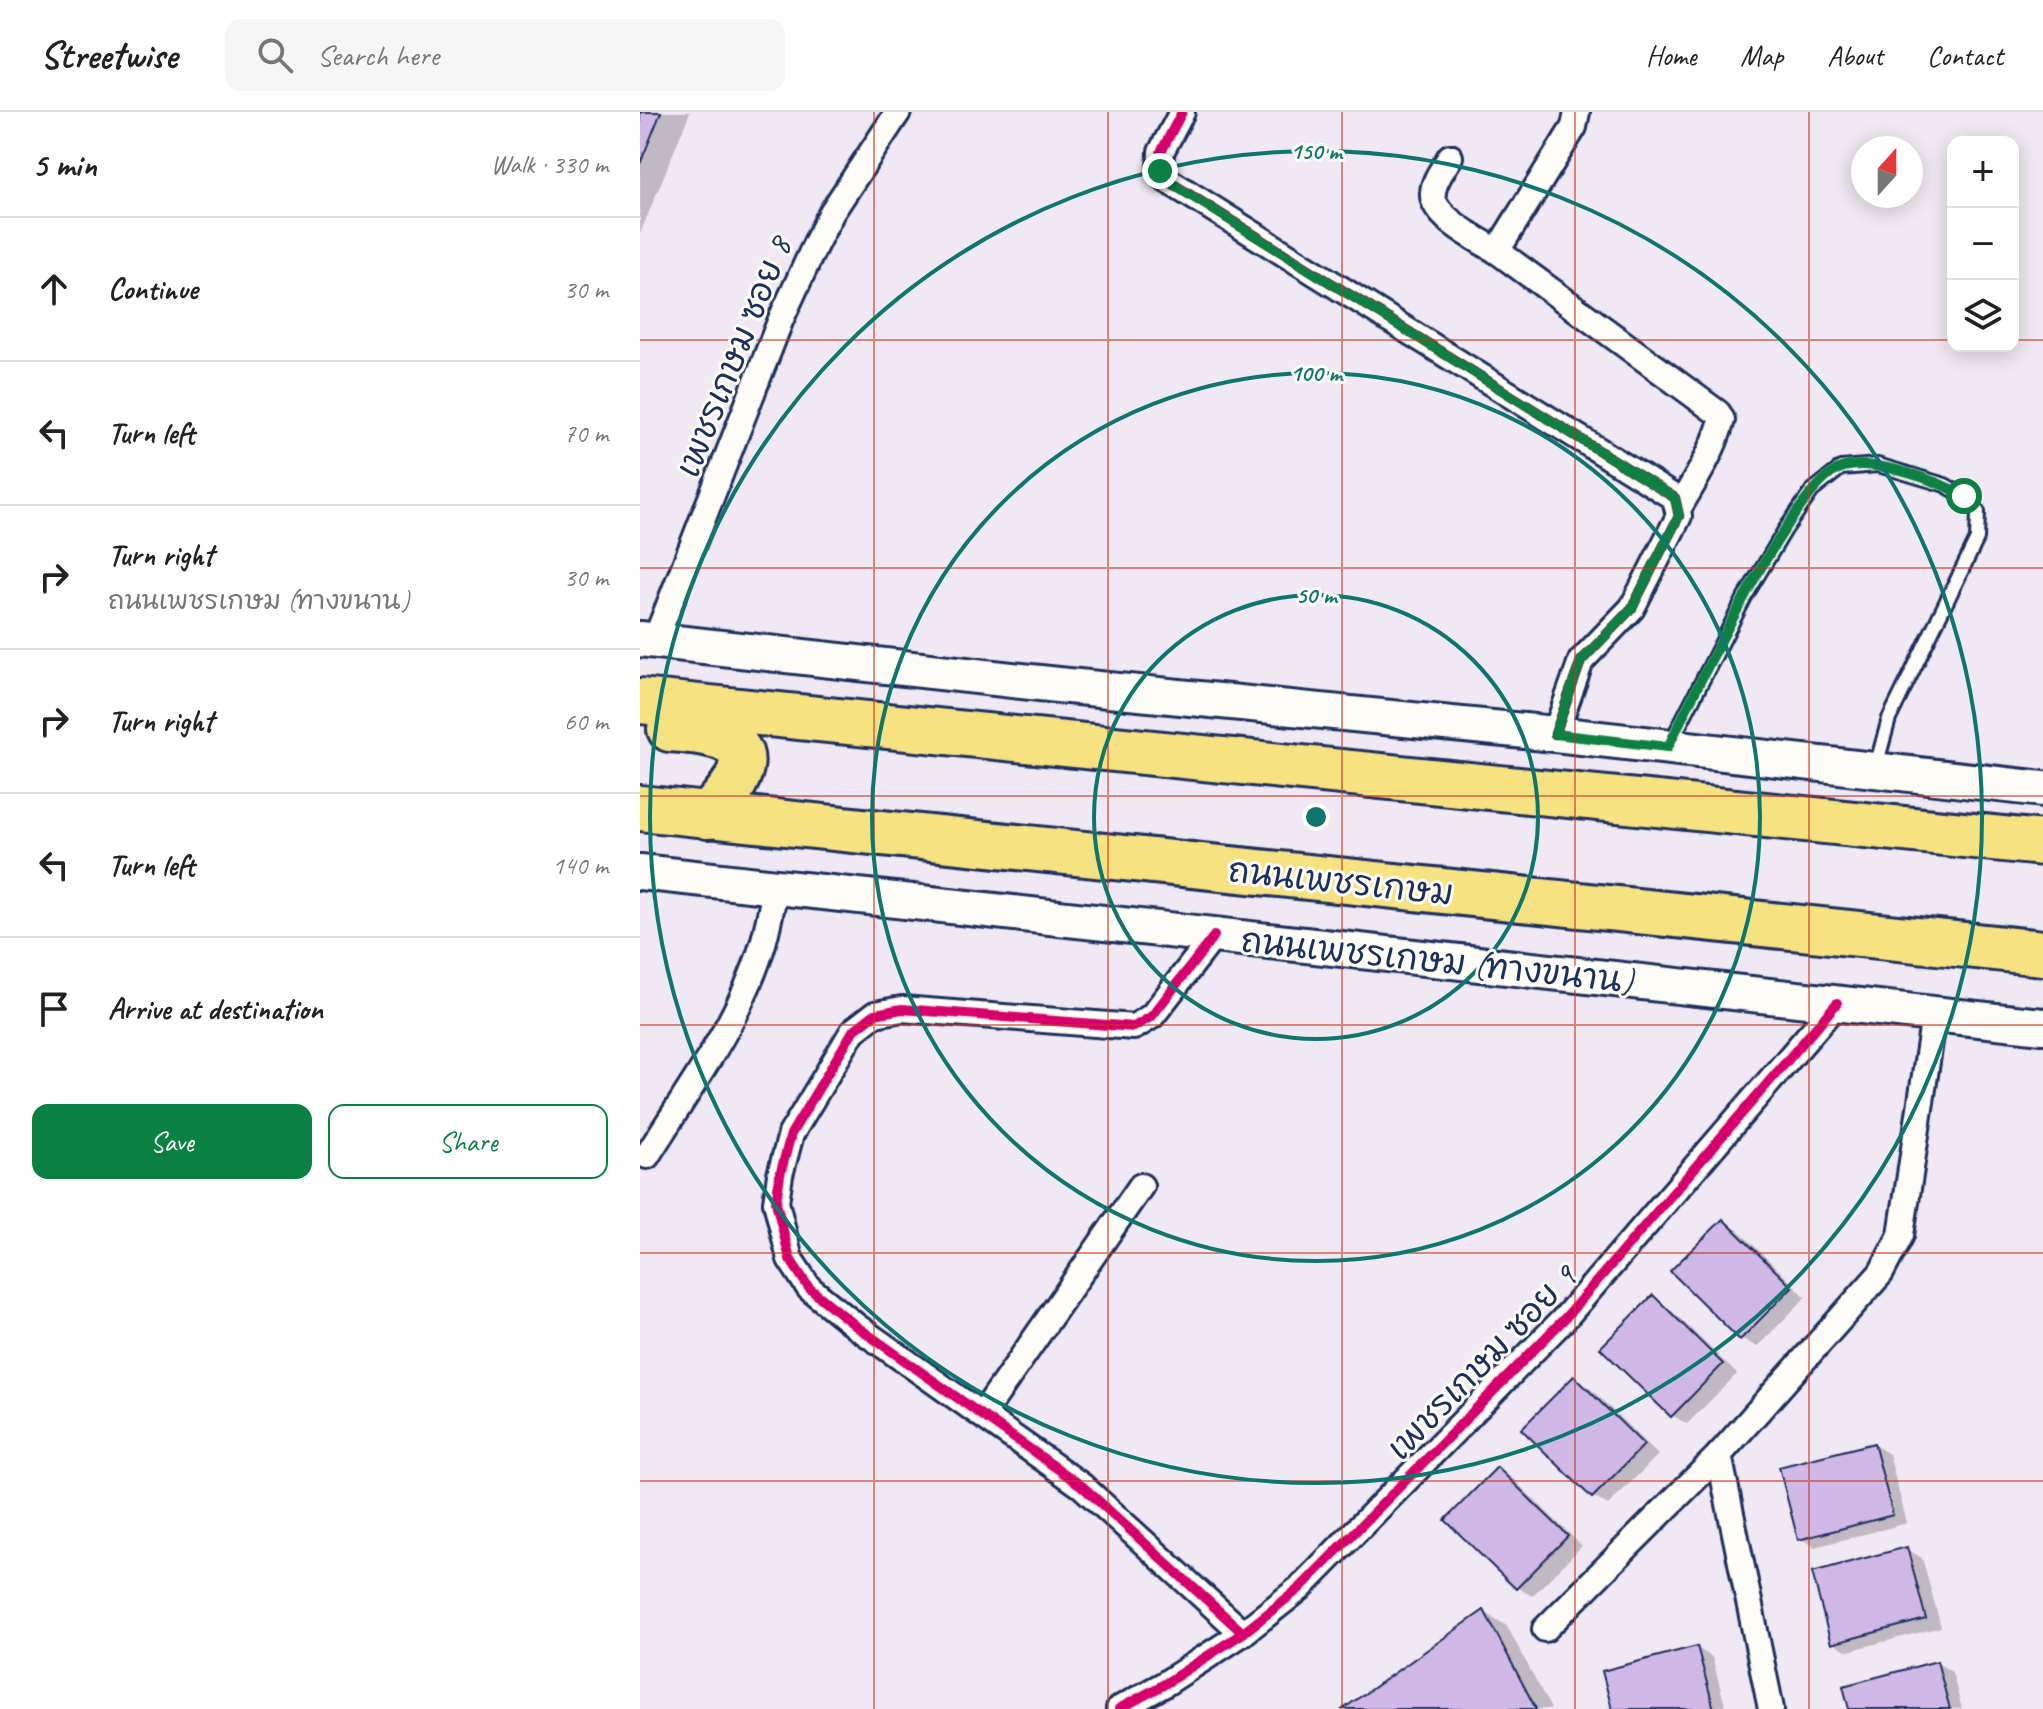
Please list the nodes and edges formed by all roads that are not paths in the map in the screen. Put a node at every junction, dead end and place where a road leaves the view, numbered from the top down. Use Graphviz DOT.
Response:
graph roads {
  1 [pos="898,112"];
  2 [pos="1182,112"];
  3 [pos="1577,112"];
  4 [pos="1450,157"];
  5 [pos="1497,251"];
  6 [pos="1678,509"];
  7 [pos="648,640"];
  8 [pos="640,701"];
  9 [pos="640,728"];
  10 [pos="1555,734"];
  11 [pos="1668,747"];
  12 [pos="1875,770"];
  13 [pos="2041,783"];
  14 [pos="640,808"];
  15 [pos="708,816"];
  16 [pos="2043,843"];
  17 [pos="640,872"];
  18 [pos="776,887"];
  19 [pos="1214,936"];
  20 [pos="2043,953"];
  21 [pos="1837,1003"];
  22 [pos="1934,1015"];
  23 [pos="2043,1026"];
  24 [pos="647,1156"];
  25 [pos="1141,1186"];
  26 [pos="982,1415"];
  27 [pos="1719,1455"];
  28 [pos="1545,1629"];
  29 [pos="1243,1633"];
  30 [pos="1119,1709"];
  31 [pos="1771,1709"];
  1 -- 7 [label="street, เพชรเกษม ซอย 8"];
  2 -- 6 [label="street"];
  3 -- 5 [label="street"];
  4 -- 5 [label="street"];
  5 -- 6 [label="street"];
  6 -- 10 [label="street"];
  7 -- 10 [label="main road"];
  8 -- 16 [label="highway"];
  9 -- 15 [label="highway"];
  10 -- 11 [label="main road"];
  11 -- 12 [label="main road"];
  11 -- 12 [label="lane"];
  12 -- 13 [label="main road"];
  14 -- 15 [label="highway, ถนนเพชรเกษม"];
  15 -- 20 [label="highway, ถนนเพชรเกษม"];
  17 -- 18 [label="main road, ถนนเพชรเกษม (ทางขนาน)"];
  18 -- 19 [label="main road, ถนนเพชรเกษม (ทางขนาน)"];
  18 -- 24 [label="street"];
  19 -- 21 [label="main road, ถนนเพชรเกษม (ทางขนาน)"];
  19 -- 26 [label="street"];
  21 -- 22 [label="main road, ถนนเพชรเกษม (ทางขนาน)"];
  21 -- 29 [label="street, เพชรเกษม ซอย 9"];
  22 -- 23 [label="main road, ถนนเพชรเกษม (ทางขนาน)"];
  22 -- 27 [label="street"];
  25 -- 26 [label="street"];
  26 -- 29 [label="street"];
  27 -- 28 [label="street"];
  27 -- 31 [label="street"];
  29 -- 30 [label="street, เพชรเกษม ซอย 9"];
}
